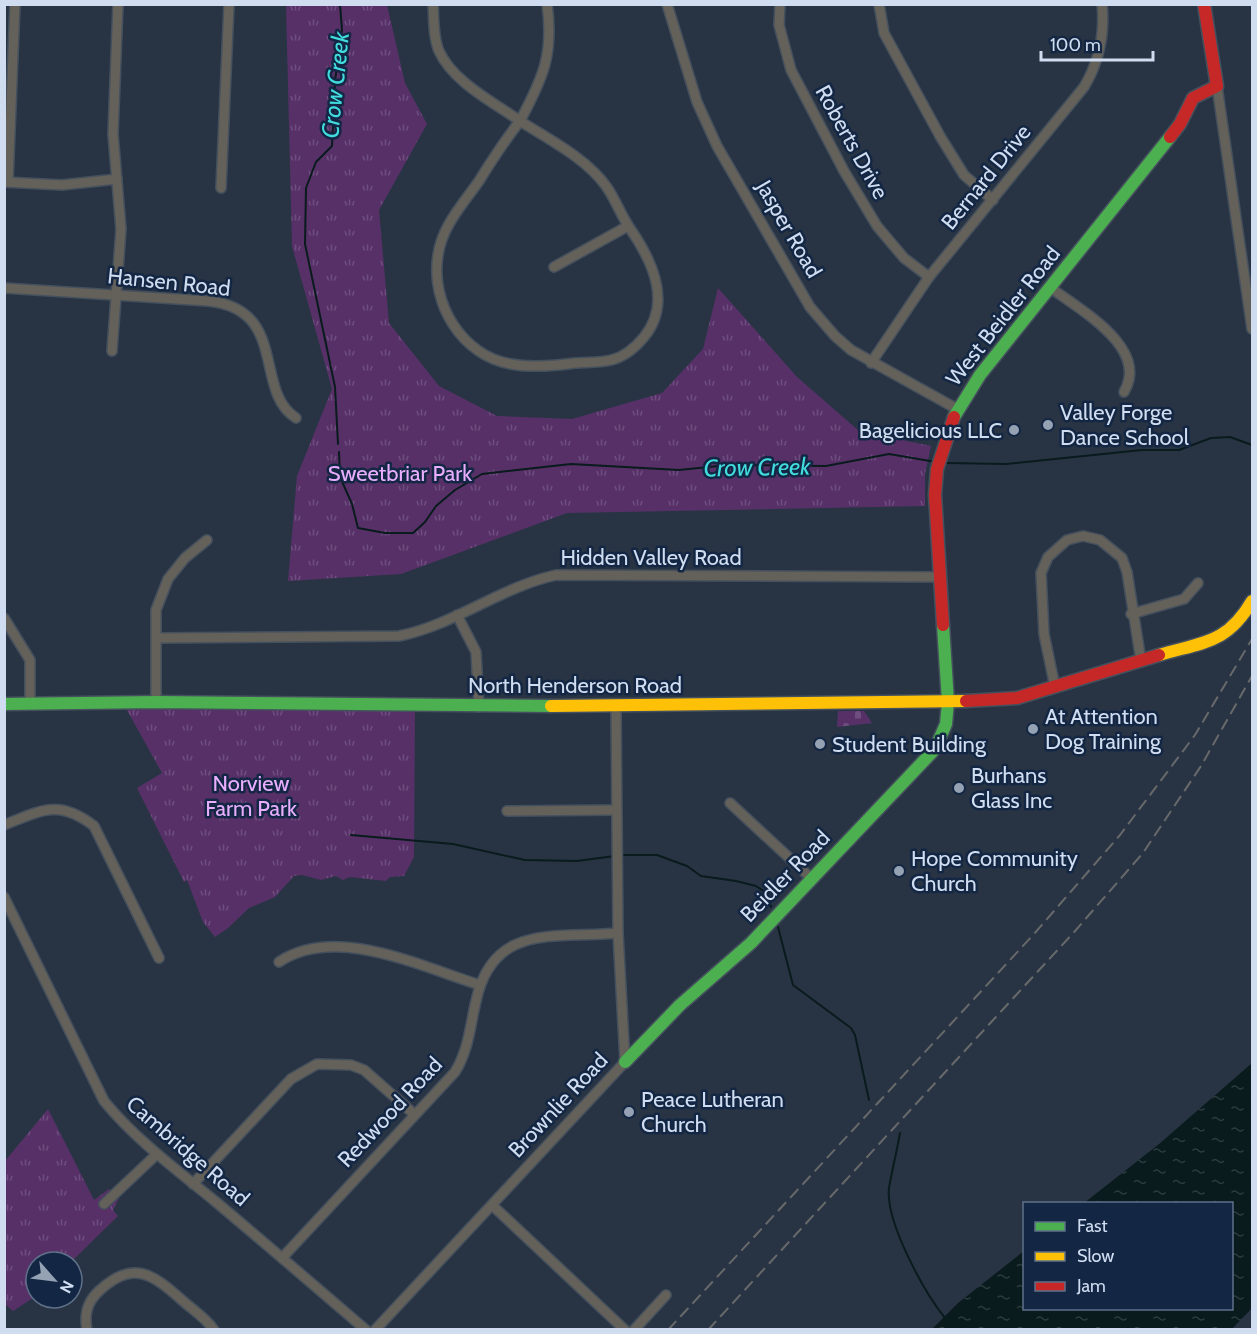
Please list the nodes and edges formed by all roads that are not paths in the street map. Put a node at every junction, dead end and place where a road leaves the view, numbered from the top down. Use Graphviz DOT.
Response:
graph roads {
  1 [pos="15,4"];
  2 [pos="118,4"];
  3 [pos="229,4"];
  4 [pos="434,4"];
  5 [pos="547,4"];
  6 [pos="678,4"];
  7 [pos="780,4"];
  8 [pos="879,4"];
  9 [pos="1102,4"];
  10 [pos="1204,4"];
  11 [pos="667,6"];
  12 [pos="1217,86"];
  13 [pos="520,121"];
  14 [pos="117,179"];
  15 [pos="6,182"];
  16 [pos="221,188"];
  17 [pos="993,200"];
  18 [pos="628,226"];
  19 [pos="554,267"];
  20 [pos="929,277"];
  21 [pos="4,288"];
  22 [pos="1051,288"];
  23 [pos="116,295"];
  24 [pos="1252,329"];
  25 [pos="112,351"];
  26 [pos="871,363"];
  27 [pos="1124,393"];
  28 [pos="957,409"];
  29 [pos="296,418"];
  30 [pos="207,540"];
  31 [pos="940,577"];
  32 [pos="1198,583"];
  33 [pos="1252,601"];
  34 [pos="1131,614"];
  35 [pos="457,615"];
  36 [pos="4,618"];
  37 [pos="157,638"];
  38 [pos="1141,661"];
  39 [pos="1055,687"];
  40 [pos="156,702"];
  41 [pos="948,702"];
  42 [pos="4,704"];
  43 [pos="30,704"];
  44 [pos="616,706"];
  45 [pos="479,707"];
  46 [pos="730,803"];
  47 [pos="616,810"];
  48 [pos="507,811"];
  49 [pos="4,825"];
  50 [pos="812,879"];
  51 [pos="4,897"];
  52 [pos="618,933"];
  53 [pos="159,958"];
  54 [pos="279,962"];
  55 [pos="480,985"];
  56 [pos="625,1062"];
  57 [pos="414,1114"];
  58 [pos="158,1154"];
  59 [pos="193,1184"];
  60 [pos="104,1204"];
  61 [pos="492,1205"];
  62 [pos="282,1258"];
  63 [pos="666,1295"];
  64 [pos="87,1329"];
  65 [pos="214,1329"];
  66 [pos="366,1329"];
  67 [pos="375,1329"];
  68 [pos="625,1329"];
  69 [pos="634,1329"];
  1 -- 15 [label="street"];
  2 -- 14 [label="street"];
  3 -- 16 [label="street"];
  4 -- 13 [label="street"];
  5 -- 13 [label="street"];
  6 -- 11 [label="street"];
  7 -- 20 [label="street, Roberts Drive"];
  8 -- 17 [label="street"];
  9 -- 17 [label="street, Bernard Drive"];
  10 -- 12 [label="street"];
  11 -- 26 [label="street, Jasper Road"];
  12 -- 22 [label="street, West Beidler Road"];
  12 -- 24 [label="street"];
  13 -- 18 [label="street"];
  13 -- 18 [label="street"];
  14 -- 15 [label="street"];
  14 -- 23 [label="street"];
  17 -- 20 [label="street, Bernard Drive"];
  18 -- 19 [label="street"];
  20 -- 26 [label="street, Bernard Drive"];
  21 -- 23 [label="street, Hansen Road"];
  22 -- 27 [label="street"];
  22 -- 28 [label="street, West Beidler Road"];
  23 -- 25 [label="street"];
  23 -- 29 [label="street, Hansen Road"];
  26 -- 28 [label="street, Jasper Road"];
  28 -- 31 [label="street, West Beidler Road"];
  30 -- 37 [label="street"];
  31 -- 35 [label="street, Hidden Valley Road"];
  31 -- 41 [label="street, West Beidler Road"];
  32 -- 34 [label="street"];
  33 -- 38 [label="street, North Henderson Road"];
  34 -- 38 [label="street"];
  34 -- 39 [label="street"];
  35 -- 37 [label="street, Hidden Valley Road"];
  35 -- 45 [label="street"];
  36 -- 43 [label="street"];
  37 -- 40 [label="street"];
  38 -- 39 [label="street, North Henderson Road"];
  39 -- 41 [label="street, North Henderson Road"];
  40 -- 43 [label="street, North Henderson Road"];
  40 -- 45 [label="street, North Henderson Road"];
  41 -- 44 [label="street, North Henderson Road"];
  41 -- 50 [label="street, Beidler Road"];
  42 -- 43 [label="street, North Henderson Road"];
  44 -- 45 [label="street, North Henderson Road"];
  44 -- 47 [label="street, Brownlie Road"];
  46 -- 50 [label="street"];
  47 -- 48 [label="street"];
  47 -- 52 [label="street, Brownlie Road"];
  49 -- 53 [label="street"];
  50 -- 56 [label="street, Beidler Road"];
  51 -- 58 [label="street, Cambridge Road"];
  52 -- 55 [label="street, Redwood Road"];
  52 -- 56 [label="street, Brownlie Road"];
  54 -- 55 [label="street"];
  55 -- 57 [label="street, Redwood Road"];
  56 -- 61 [label="street, Brownlie Road"];
  57 -- 59 [label="street"];
  57 -- 62 [label="street, Redwood Road"];
  58 -- 59 [label="street, Cambridge Road"];
  58 -- 60 [label="street"];
  59 -- 62 [label="street, Cambridge Road"];
  61 -- 67 [label="street, Brownlie Road"];
  61 -- 68 [label="street"];
  62 -- 66 [label="street, Cambridge Road"];
  63 -- 69 [label="street"];
  64 -- 65 [label="street"];
}
